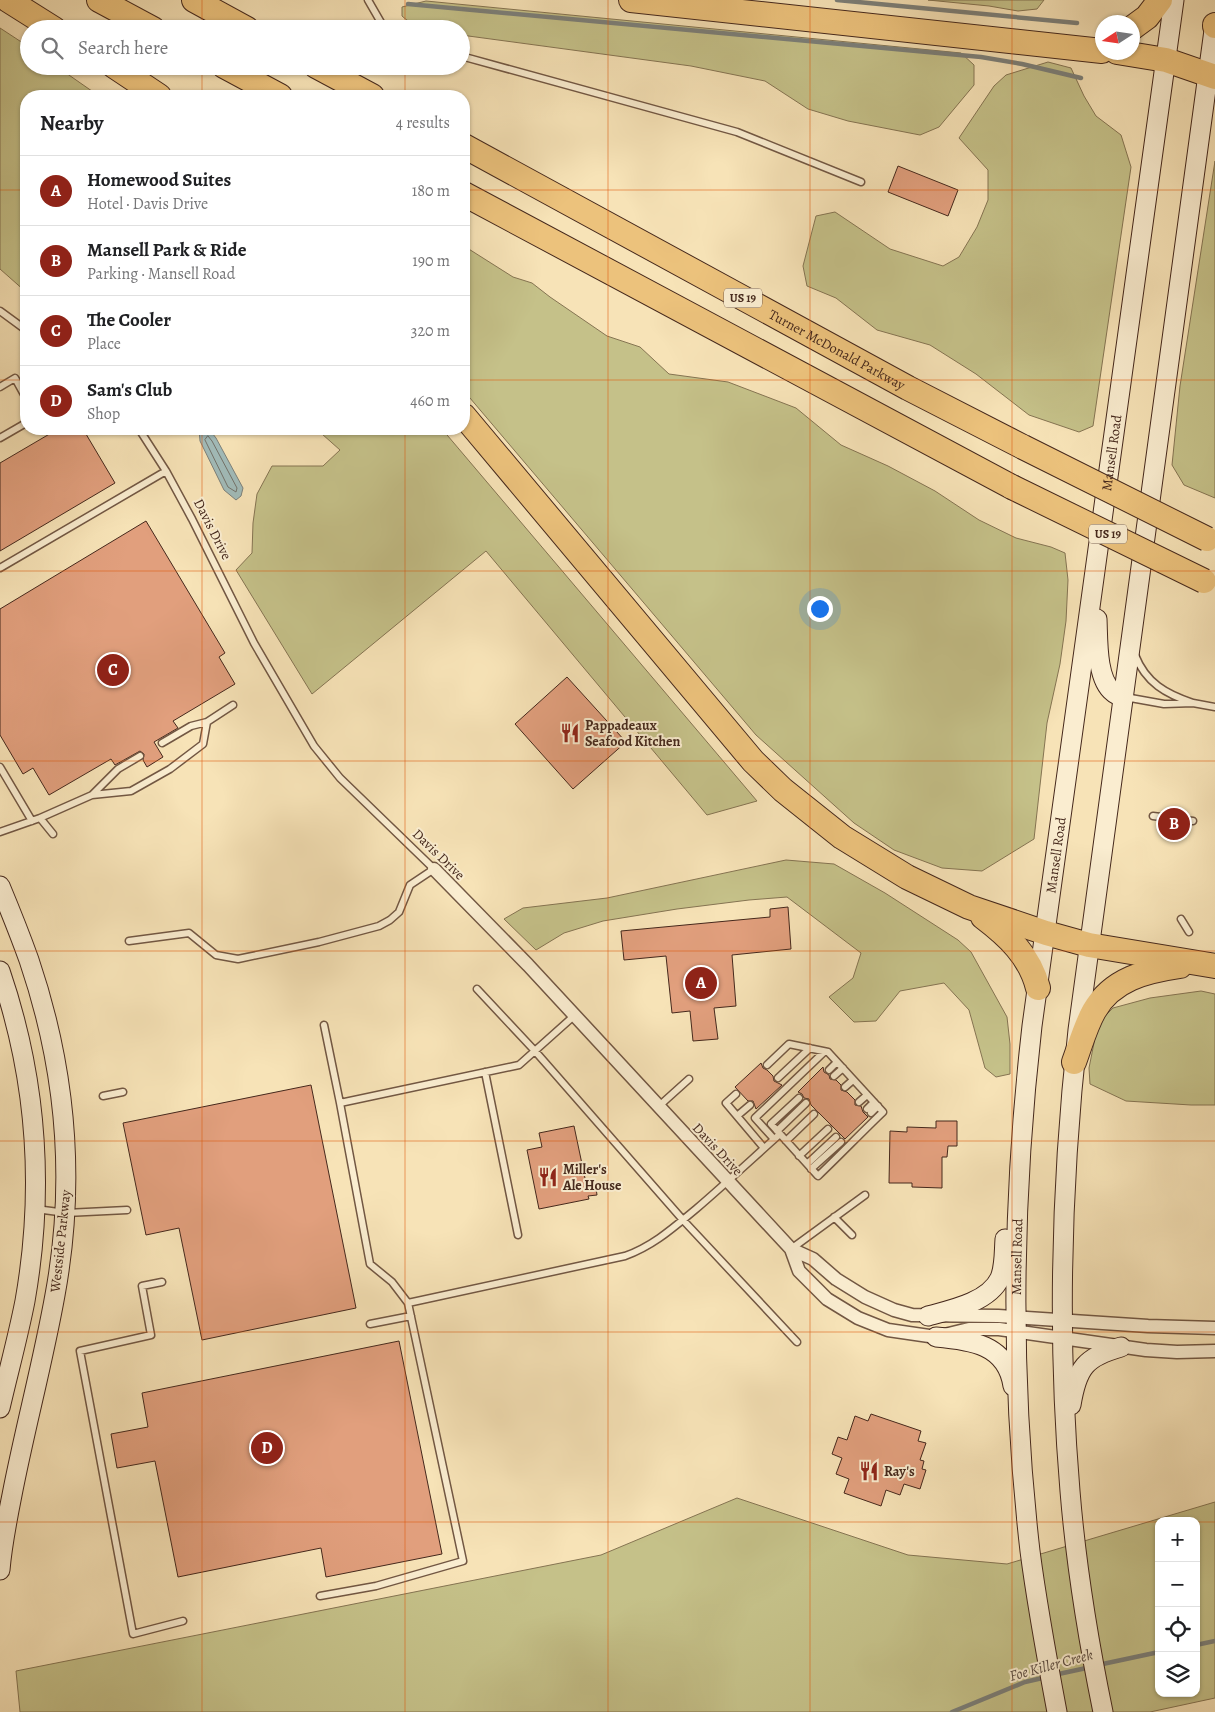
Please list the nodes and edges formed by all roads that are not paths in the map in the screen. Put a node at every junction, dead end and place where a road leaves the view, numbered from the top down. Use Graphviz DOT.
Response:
graph roads {
  1 [pos="8,0"];
  2 [pos="99,0"];
  3 [pos="194,0"];
  4 [pos="368,0"];
  5 [pos="631,0"];
  6 [pos="1160,0"];
  7 [pos="1174,0"];
  8 [pos="40,20"];
  9 [pos="136,20"];
  10 [pos="231,20"];
  11 [pos="380,20"];
  12 [pos="1140,22"];
  13 [pos="1215,25"];
  14 [pos="1095,41"];
  15 [pos="1069,47"];
  16 [pos="1095,50"];
  17 [pos="1140,56"];
  18 [pos="470,58"];
  19 [pos="1166,60"];
  20 [pos="128,75"];
  21 [pos="241,75"];
  22 [pos="333,75"];
  23 [pos="1212,76"];
  24 [pos="150,90"];
  25 [pos="269,90"];
  26 [pos="361,90"];
  27 [pos="470,149"];
  28 [pos="862,182"];
  29 [pos="470,197"];
  30 [pos="0,311"];
  31 [pos="20,326"];
  32 [pos="0,387"];
  33 [pos="20,387"];
  34 [pos="470,423"];
  35 [pos="20,426"];
  36 [pos="143,435"];
  37 [pos="0,438"];
  38 [pos="166,472"];
  39 [pos="1211,540"];
  40 [pos="0,568"];
  41 [pos="1094,582"];
  42 [pos="1210,583"];
  43 [pos="1132,639"];
  44 [pos="1124,697"];
  45 [pos="1193,703"];
  46 [pos="233,705"];
  47 [pos="1215,707"];
  48 [pos="207,722"];
  49 [pos="162,743"];
  50 [pos="140,756"];
  51 [pos="0,767"];
  52 [pos="92,796"];
  53 [pos="1153,816"];
  54 [pos="40,818"];
  55 [pos="32,821"];
  56 [pos="1193,821"];
  57 [pos="0,832"];
  58 [pos="53,834"];
  59 [pos="434,869"];
  60 [pos="0,886"];
  61 [pos="969,907"];
  62 [pos="1181,919"];
  63 [pos="1189,932"];
  64 [pos="1046,933"];
  65 [pos="129,942"];
  66 [pos="1089,946"];
  67 [pos="1206,965"];
  68 [pos="0,971"];
  69 [pos="1038,988"];
  70 [pos="477,989"];
  71 [pos="574,1015"];
  72 [pos="324,1025"];
  73 [pos="810,1048"];
  74 [pos="535,1051"];
  75 [pos="824,1052"];
  76 [pos="837,1062"];
  77 [pos="1074,1062"];
  78 [pos="767,1065"];
  79 [pos="843,1068"];
  80 [pos="829,1070"];
  81 [pos="485,1072"];
  82 [pos="834,1076"];
  83 [pos="778,1078"];
  84 [pos="689,1079"];
  85 [pos="853,1080"];
  86 [pos="845,1087"];
  87 [pos="122,1092"];
  88 [pos="736,1094"];
  89 [pos="867,1095"];
  90 [pos="103,1096"];
  91 [pos="799,1098"];
  92 [pos="340,1102"];
  93 [pos="859,1102"];
  94 [pos="806,1103"];
  95 [pos="876,1104"];
  96 [pos="750,1105"];
  97 [pos="659,1106"];
  98 [pos="869,1111"];
  99 [pos="814,1114"];
  100 [pos="737,1116"];
  101 [pos="828,1129"];
  102 [pos="778,1132"];
  103 [pos="774,1139"];
  104 [pos="839,1139"];
  105 [pos="786,1140"];
  106 [pos="764,1148"];
  107 [pos="799,1156"];
  108 [pos="1020,1158"];
  109 [pos="809,1167"];
  110 [pos="728,1181"];
  111 [pos="865,1195"];
  112 [pos="36,1209"];
  113 [pos="127,1210"];
  114 [pos="66,1212"];
  115 [pos="834,1217"];
  116 [pos="683,1220"];
  117 [pos="518,1235"];
  118 [pos="852,1235"];
  119 [pos="791,1249"];
  120 [pos="162,1282"];
  121 [pos="865,1298"];
  122 [pos="408,1302"];
  123 [pos="411,1316"];
  124 [pos="928,1316"];
  125 [pos="858,1318"];
  126 [pos="370,1324"];
  127 [pos="1017,1324"];
  128 [pos="1215,1328"];
  129 [pos="1063,1330"];
  130 [pos="936,1337"];
  131 [pos="797,1342"];
  132 [pos="1121,1347"];
  133 [pos="1215,1351"];
  134 [pos="0,1408"];
  135 [pos="1066,1438"];
  136 [pos="1021,1440"];
  137 [pos="0,1570"];
  138 [pos="320,1596"];
  139 [pos="182,1621"];
  140 [pos="1057,1712"];
  141 [pos="1103,1712"];
  1 -- 8 [label="highway"];
  2 -- 9 [label="highway"];
  3 -- 10 [label="highway"];
  4 -- 11 [label="lane"];
  5 -- 15 [label="highway"];
  6 -- 12 [label="highway"];
  7 -- 19 [label="main road, Mansell Road"];
  13 -- 23 [label="main road"];
  14 -- 15 [label="highway"];
  15 -- 16 [label="highway"];
  17 -- 19 [label="highway"];
  18 -- 28 [label="lane"];
  19 -- 23 [label="highway"];
  19 -- 41 [label="main road, Mansell Road"];
  20 -- 24 [label="highway"];
  21 -- 25 [label="highway"];
  22 -- 26 [label="highway"];
  23 -- 43 [label="main road"];
  27 -- 39 [label="highway, Turner McDonald Parkway / US 19, bridge"];
  29 -- 42 [label="highway, US 19, bridge"];
  30 -- 31 [label="lane"];
  32 -- 33 [label="lane"];
  34 -- 61 [label="highway"];
  35 -- 37 [label="lane"];
  36 -- 38 [label="lane, Davis Drive"];
  38 -- 40 [label="lane"];
  38 -- 59 [label="lane, Davis Drive"];
  41 -- 44 [label="main road"];
  41 -- 64 [label="main road, Mansell Road"];
  43 -- 44 [label="main road"];
  43 -- 45 [label="lane"];
  44 -- 45 [label="lane"];
  44 -- 66 [label="main road"];
  45 -- 47 [label="lane"];
  46 -- 48 [label="lane"];
  48 -- 49 [label="lane"];
  48 -- 52 [label="lane"];
  50 -- 52 [label="lane"];
  51 -- 55 [label="lane"];
  52 -- 54 [label="lane"];
  53 -- 56 [label="lane"];
  54 -- 55 [label="lane"];
  54 -- 58 [label="lane"];
  55 -- 57 [label="lane"];
  59 -- 65 [label="lane"];
  59 -- 71 [label="street, Davis Drive"];
  60 -- 114 [label="main road, Westside Parkway"];
  61 -- 64 [label="highway"];
  61 -- 69 [label="highway"];
  62 -- 63 [label="lane"];
  64 -- 66 [label="highway"];
  64 -- 69 [label="main road, Mansell Road"];
  66 -- 67 [label="highway"];
  66 -- 77 [label="main road"];
  67 -- 77 [label="highway"];
  68 -- 112 [label="main road, Westside Parkway"];
  69 -- 108 [label="main road, Mansell Road"];
  70 -- 74 [label="lane"];
  71 -- 74 [label="lane"];
  71 -- 97 [label="street, Davis Drive"];
  72 -- 92 [label="lane"];
  73 -- 75 [label="lane"];
  73 -- 78 [label="lane"];
  73 -- 83 [label="lane"];
  74 -- 81 [label="lane"];
  74 -- 116 [label="lane"];
  75 -- 76 [label="lane"];
  75 -- 103 [label="lane"];
  76 -- 79 [label="lane"];
  76 -- 80 [label="lane"];
  77 -- 129 [label="main road"];
  79 -- 82 [label="lane"];
  79 -- 85 [label="lane"];
  81 -- 92 [label="lane"];
  81 -- 117 [label="lane"];
  84 -- 97 [label="lane"];
  85 -- 86 [label="lane"];
  85 -- 89 [label="lane"];
  87 -- 90 [label="lane"];
  88 -- 100 [label="lane"];
  89 -- 93 [label="lane"];
  89 -- 95 [label="lane"];
  91 -- 102 [label="lane"];
  92 -- 122 [label="lane"];
  94 -- 102 [label="lane"];
  95 -- 98 [label="lane"];
  95 -- 109 [label="lane"];
  96 -- 100 [label="lane"];
  97 -- 110 [label="street, Davis Drive"];
  99 -- 105 [label="lane"];
  100 -- 106 [label="lane"];
  101 -- 107 [label="lane"];
  102 -- 103 [label="lane"];
  102 -- 105 [label="lane"];
  103 -- 106 [label="lane"];
  104 -- 109 [label="lane"];
  105 -- 107 [label="lane"];
  106 -- 110 [label="lane"];
  107 -- 109 [label="lane"];
  108 -- 124 [label="main road"];
  108 -- 127 [label="main road, Mansell Road"];
  110 -- 116 [label="lane"];
  110 -- 119 [label="street, Davis Drive"];
  111 -- 115 [label="lane"];
  112 -- 114 [label="lane"];
  112 -- 134 [label="main road, Westside Parkway"];
  113 -- 114 [label="lane"];
  114 -- 137 [label="main road, Westside Parkway"];
  115 -- 118 [label="lane"];
  115 -- 119 [label="lane"];
  116 -- 122 [label="lane"];
  116 -- 131 [label="lane"];
  119 -- 121 [label="street, Davis Drive"];
  119 -- 125 [label="street, Davis Drive"];
  120 -- 139 [label="lane"];
  121 -- 124 [label="street, Davis Drive"];
  121 -- 125 [label="street"];
  122 -- 123 [label="lane"];
  123 -- 126 [label="lane"];
  123 -- 138 [label="lane"];
  124 -- 127 [label="street, Davis Drive"];
  125 -- 130 [label="street, Davis Drive"];
  127 -- 129 [label="street"];
  127 -- 129 [label="street"];
  127 -- 130 [label="street, Davis Drive"];
  127 -- 136 [label="main road, Mansell Road"];
  128 -- 129 [label="street"];
  129 -- 132 [label="street"];
  129 -- 135 [label="main road"];
  130 -- 136 [label="main road"];
  132 -- 133 [label="street"];
  132 -- 135 [label="main road"];
  135 -- 141 [label="main road"];
  136 -- 140 [label="main road, Mansell Road"];
}
